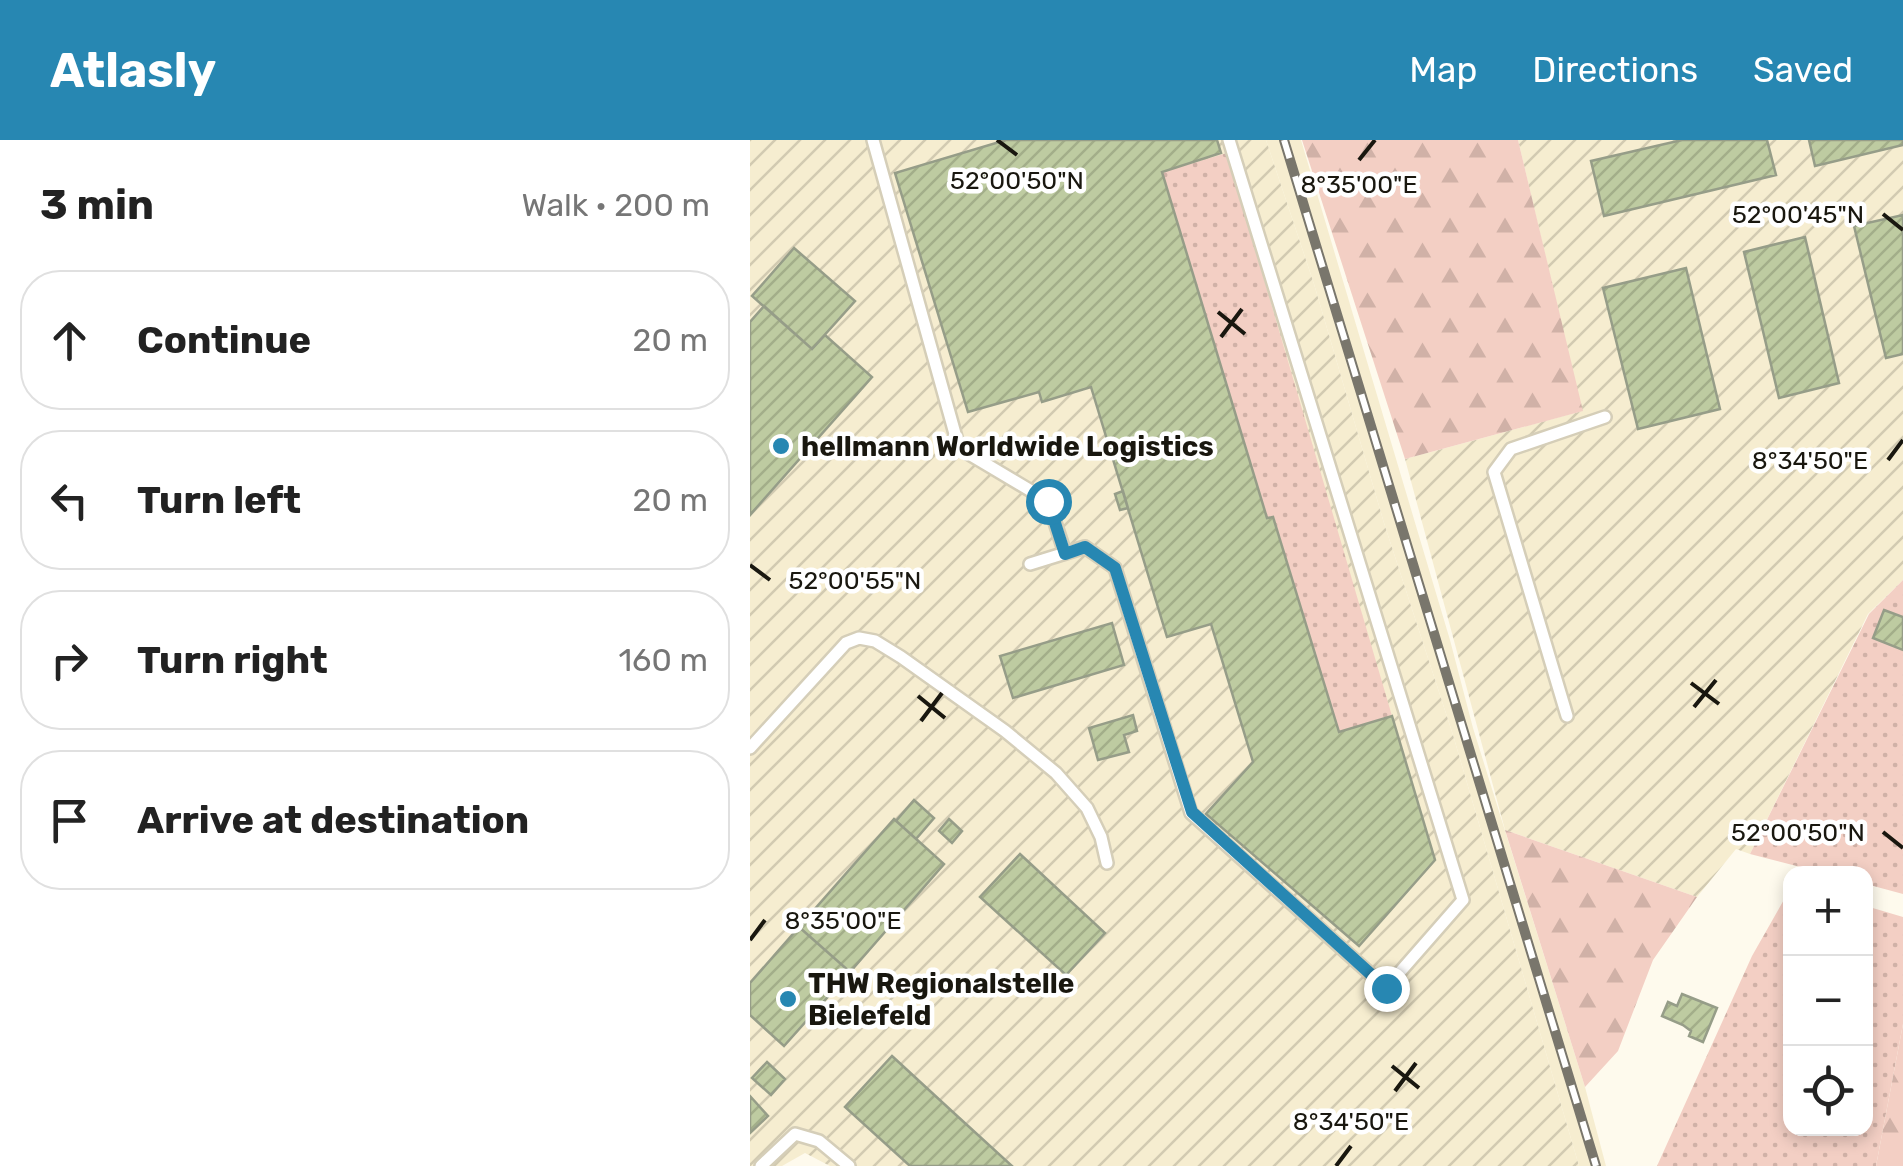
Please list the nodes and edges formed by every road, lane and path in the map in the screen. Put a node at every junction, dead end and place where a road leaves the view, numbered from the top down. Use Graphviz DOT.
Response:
graph roads {
  1 [pos="873,140"];
  2 [pos="1229,140"];
  3 [pos="1604,417"];
  4 [pos="1065,554"];
  5 [pos="1030,564"];
  6 [pos="1567,716"];
  7 [pos="750,748"];
  8 [pos="1107,863"];
  9 [pos="760,1166"];
  10 [pos="849,1166"];
  1 -- 4 [label="lane"];
  2 -- 4 [label="lane"];
  3 -- 6 [label="lane"];
  4 -- 5 [label="lane"];
  7 -- 8 [label="lane"];
  9 -- 10 [label="lane"];
}
